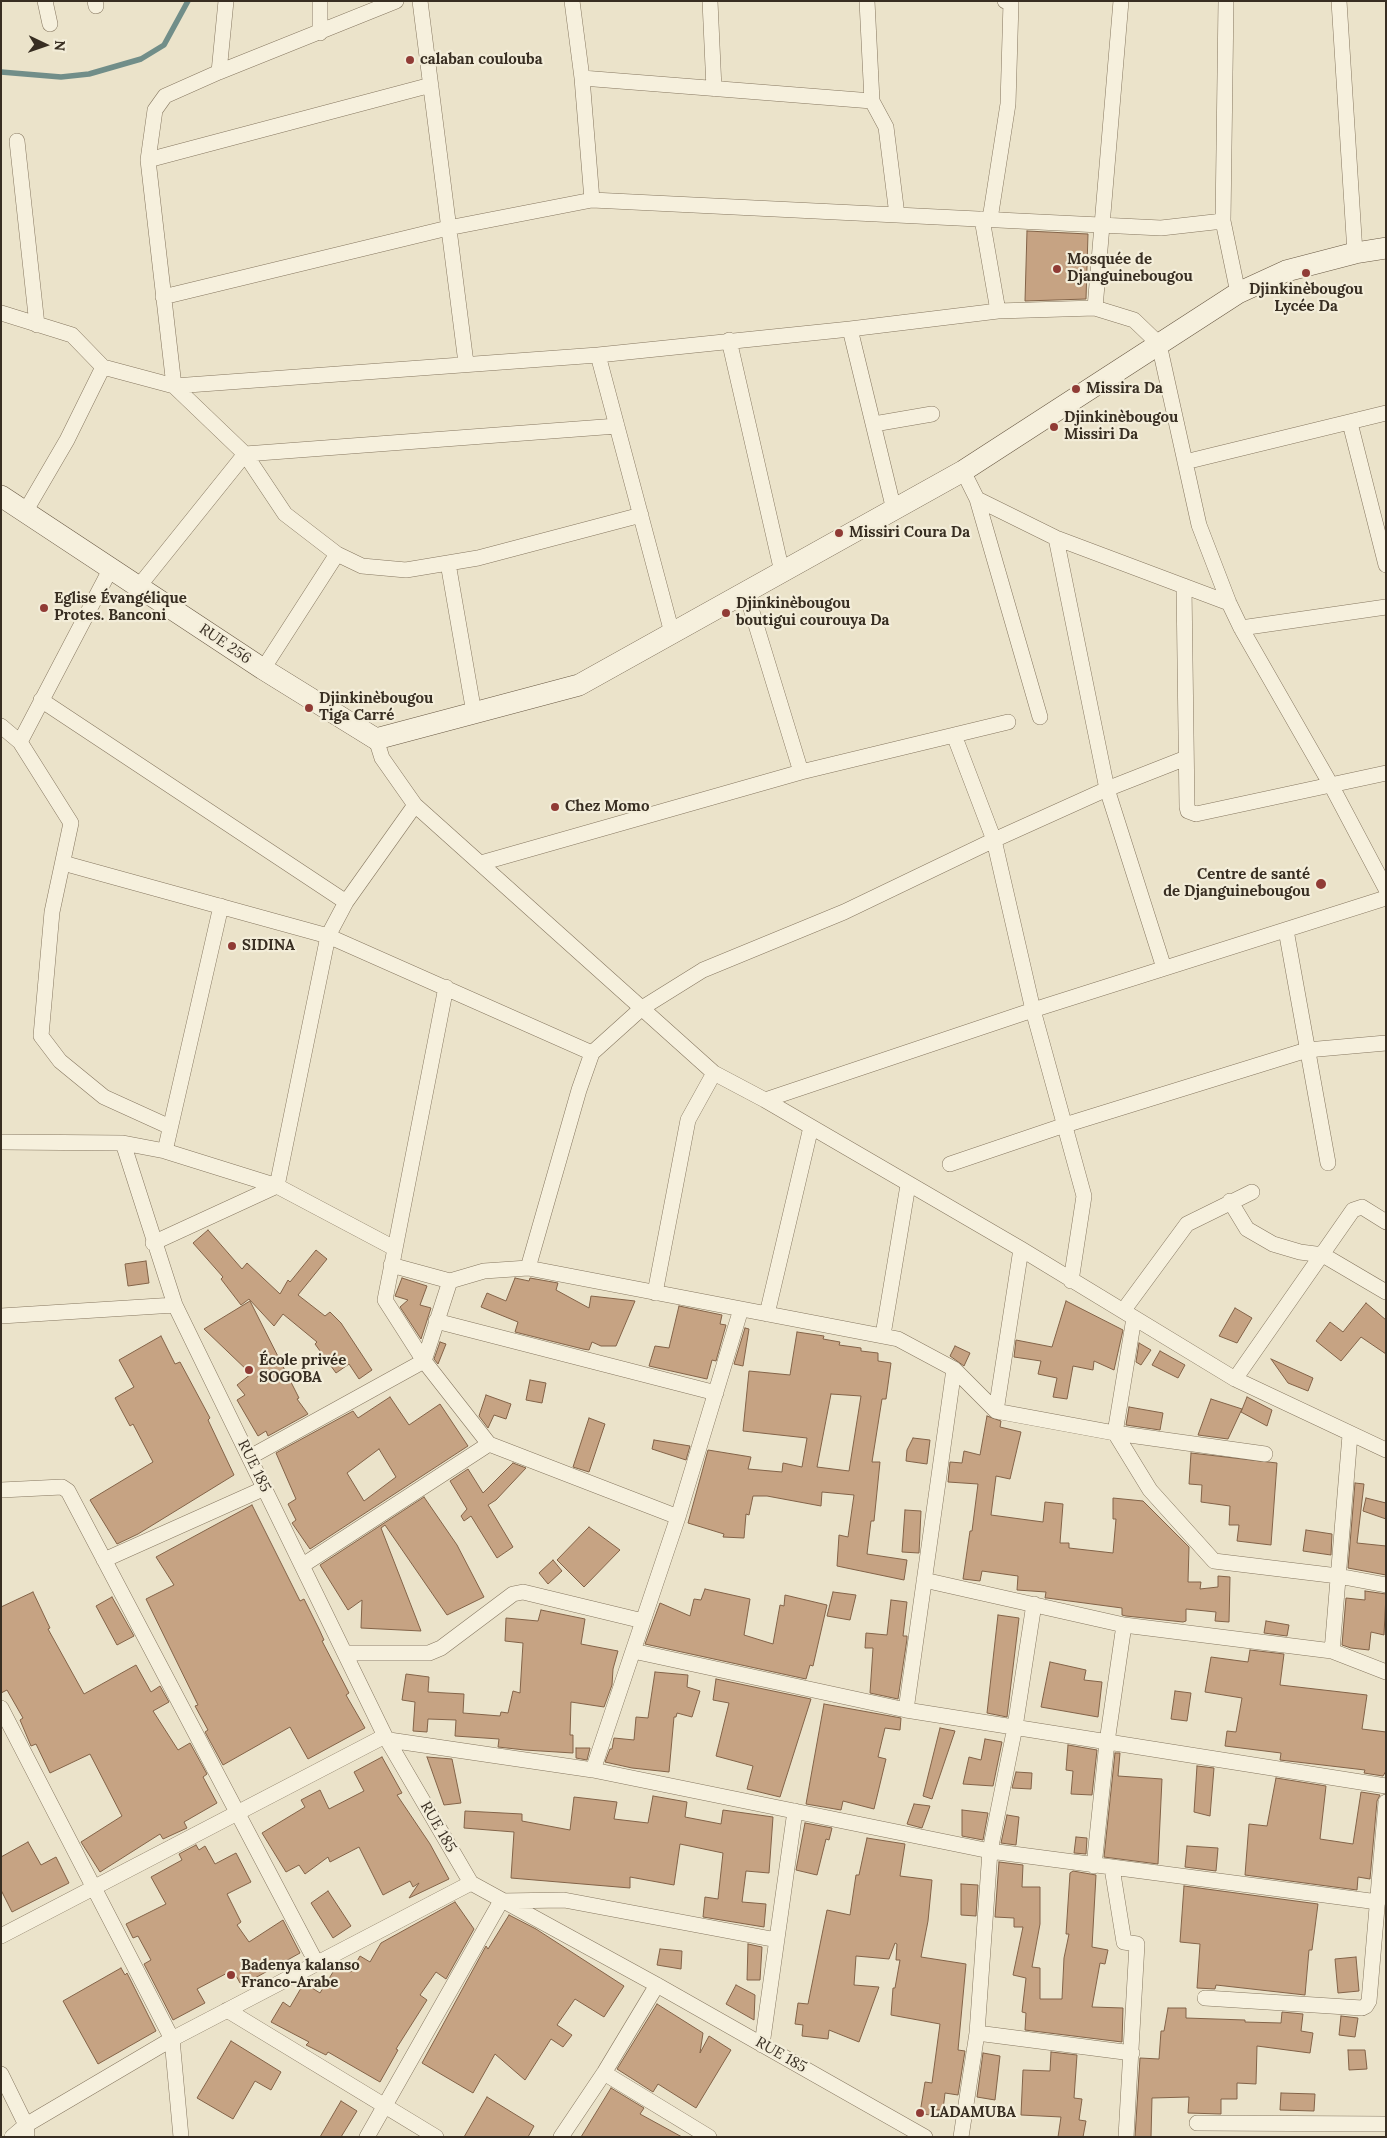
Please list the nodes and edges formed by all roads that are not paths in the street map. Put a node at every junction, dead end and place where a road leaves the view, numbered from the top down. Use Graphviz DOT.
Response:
graph roads {
  1 [pos="45,1"];
  2 [pos="226,1"];
  3 [pos="320,1"];
  4 [pos="396,1"];
  5 [pos="420,1"];
  6 [pos="572,1"];
  7 [pos="710,1"];
  8 [pos="867,1"];
  9 [pos="1005,1"];
  10 [pos="1121,1"];
  11 [pos="1226,1"];
  12 [pos="1339,1"];
  13 [pos="50,24"];
  14 [pos="320,33"];
  15 [pos="219,72"];
  16 [pos="582,78"];
  17 [pos="431,85"];
  18 [pos="714,89"];
  19 [pos="872,101"];
  20 [pos="17,141"];
  21 [pos="148,160"];
  22 [pos="592,200"];
  23 [pos="896,215"];
  24 [pos="986,219"];
  25 [pos="1223,221"];
  26 [pos="1102,225"];
  27 [pos="448,228"];
  28 [pos="1386,248"];
  29 [pos="1355,253"];
  30 [pos="1238,293"];
  31 [pos="163,297"];
  32 [pos="1095,308"];
  33 [pos="998,311"];
  34 [pos="1,313"];
  35 [pos="37,325"];
  36 [pos="850,329"];
  37 [pos="729,340"];
  38 [pos="1159,344"];
  39 [pos="598,355"];
  40 [pos="466,363"];
  41 [pos="103,366"];
  42 [pos="174,386"];
  43 [pos="1386,413"];
  44 [pos="932,414"];
  45 [pos="1350,422"];
  46 [pos="874,424"];
  47 [pos="617,426"];
  48 [pos="245,454"];
  49 [pos="1185,462"];
  50 [pos="963,471"];
  51 [pos="1,496"];
  52 [pos="977,499"];
  53 [pos="894,510"];
  54 [pos="25,512"];
  55 [pos="641,515"];
  56 [pos="1056,538"];
  57 [pos="338,554"];
  58 [pos="448,563"];
  59 [pos="1386,566"];
  60 [pos="110,568"];
  61 [pos="782,572"];
  62 [pos="139,586"];
  63 [pos="1184,586"];
  64 [pos="746,592"];
  65 [pos="1229,603"];
  66 [pos="1386,607"];
  67 [pos="1241,628"];
  68 [pos="672,633"];
  69 [pos="263,669"];
  70 [pos="42,700"];
  71 [pos="474,713"];
  72 [pos="1040,717"];
  73 [pos="1008,722"];
  74 [pos="1,726"];
  75 [pos="954,735"];
  76 [pos="376,739"];
  77 [pos="20,742"];
  78 [pos="1186,758"];
  79 [pos="801,772"];
  80 [pos="1386,773"];
  81 [pos="1332,784"];
  82 [pos="1107,789"];
  83 [pos="416,805"];
  84 [pos="994,840"];
  85 [pos="63,863"];
  86 [pos="481,863"];
  87 [pos="1386,888"];
  88 [pos="1386,898"];
  89 [pos="346,902"];
  90 [pos="221,906"];
  91 [pos="1286,930"];
  92 [pos="328,936"];
  93 [pos="1164,968"];
  94 [pos="446,987"];
  95 [pos="642,1008"];
  96 [pos="1033,1010"];
  97 [pos="1386,1043"];
  98 [pos="1308,1050"];
  99 [pos="592,1053"];
  100 [pos="714,1072"];
  101 [pos="765,1100"];
  102 [pos="1065,1125"];
  103 [pos="170,1127"];
  104 [pos="811,1127"];
  105 [pos="1,1142"];
  106 [pos="123,1143"];
  107 [pos="165,1151"];
  108 [pos="1328,1163"];
  109 [pos="950,1164"];
  110 [pos="908,1184"];
  111 [pos="277,1186"];
  112 [pos="1252,1192"];
  113 [pos="1230,1201"];
  114 [pos="1386,1222"];
  115 [pos="153,1243"];
  116 [pos="394,1248"];
  117 [pos="1021,1249"];
  118 [pos="1323,1256"];
  119 [pos="391,1265"];
  120 [pos="528,1268"];
  121 [pos="450,1281"];
  122 [pos="1071,1281"];
  123 [pos="655,1292"];
  124 [pos="1386,1292"];
  125 [pos="175,1305"];
  126 [pos="741,1309"];
  127 [pos="767,1314"];
  128 [pos="1128,1315"];
  129 [pos="1,1316"];
  130 [pos="436,1321"];
  131 [pos="883,1335"];
  132 [pos="424,1361"];
  133 [pos="954,1370"];
  134 [pos="1236,1378"];
  135 [pos="716,1393"];
  136 [pos="996,1411"];
  137 [pos="1115,1432"];
  138 [pos="1350,1435"];
  139 [pos="489,1444"];
  140 [pos="1386,1450"];
  141 [pos="1265,1454"];
  142 [pos="250,1457"];
  143 [pos="265,1488"];
  144 [pos="1,1490"];
  145 [pos="678,1517"];
  146 [pos="104,1560"];
  147 [pos="303,1565"];
  148 [pos="1338,1576"];
  149 [pos="924,1580"];
  150 [pos="1386,1585"];
  151 [pos="1034,1604"];
  152 [pos="643,1621"];
  153 [pos="1124,1625"];
  154 [pos="633,1651"];
  155 [pos="1332,1651"];
  156 [pos="345,1653"];
  157 [pos="1386,1672"];
  158 [pos="1,1708"];
  159 [pos="906,1710"];
  160 [pos="1015,1727"];
  161 [pos="387,1738"];
  162 [pos="1107,1742"];
  163 [pos="593,1770"];
  164 [pos="1386,1786"];
  165 [pos="1386,1802"];
  166 [pos="795,1811"];
  167 [pos="238,1814"];
  168 [pos="990,1851"];
  169 [pos="1094,1866"];
  170 [pos="1112,1868"];
  171 [pos="471,1883"];
  172 [pos="96,1888"];
  173 [pos="501,1901"];
  174 [pos="1378,1902"];
  175 [pos="1,1936"];
  176 [pos="777,1940"];
  177 [pos="316,1964"];
  178 [pos="657,1985"];
  179 [pos="1204,1998"];
  180 [pos="227,2010"];
  181 [pos="977,2033"];
  182 [pos="172,2040"];
  183 [pos="762,2044"];
  184 [pos="1132,2053"];
  185 [pos="604,2073"];
  186 [pos="1,2074"];
  187 [pos="385,2105"];
  188 [pos="1197,2123"];
  189 [pos="1386,2124"];
  190 [pos="26,2131"];
  191 [pos="12,2137"];
  192 [pos="181,2137"];
  193 [pos="367,2137"];
  194 [pos="436,2137"];
  195 [pos="561,2137"];
  196 [pos="709,2137"];
  197 [pos="925,2137"];
  198 [pos="961,2137"];
  199 [pos="1126,2137"];
  1 -- 13 [label="street"];
  2 -- 15 [label="street"];
  3 -- 14 [label="street"];
  4 -- 14 [label="street"];
  5 -- 17 [label="street"];
  6 -- 16 [label="street"];
  7 -- 18 [label="street"];
  8 -- 19 [label="street"];
  9 -- 24 [label="street"];
  10 -- 26 [label="street"];
  11 -- 25 [label="street"];
  12 -- 29 [label="street"];
  14 -- 15 [label="street"];
  15 -- 21 [label="street"];
  16 -- 18 [label="street"];
  16 -- 22 [label="street"];
  17 -- 21 [label="street"];
  17 -- 27 [label="street"];
  18 -- 19 [label="street"];
  19 -- 23 [label="street"];
  20 -- 35 [label="street"];
  21 -- 31 [label="street"];
  22 -- 23 [label="street"];
  22 -- 27 [label="street"];
  23 -- 24 [label="street"];
  24 -- 26 [label="street"];
  24 -- 33 [label="street"];
  25 -- 26 [label="street"];
  25 -- 30 [label="street"];
  26 -- 32 [label="street"];
  27 -- 31 [label="street"];
  27 -- 40 [label="street"];
  28 -- 29 [label="street"];
  29 -- 30 [label="street"];
  30 -- 38 [label="street"];
  31 -- 42 [label="street"];
  32 -- 33 [label="street"];
  32 -- 38 [label="street"];
  33 -- 36 [label="street"];
  34 -- 35 [label="street"];
  35 -- 41 [label="street"];
  36 -- 37 [label="street"];
  36 -- 46 [label="street"];
  37 -- 39 [label="street"];
  37 -- 61 [label="street"];
  38 -- 49 [label="street"];
  38 -- 50 [label="street"];
  39 -- 40 [label="street"];
  39 -- 47 [label="street"];
  40 -- 42 [label="street"];
  41 -- 42 [label="street"];
  41 -- 54 [label="street"];
  42 -- 48 [label="street"];
  43 -- 45 [label="street"];
  44 -- 46 [label="street"];
  45 -- 49 [label="street"];
  45 -- 59 [label="street"];
  46 -- 53 [label="street"];
  47 -- 48 [label="street"];
  47 -- 55 [label="street"];
  48 -- 57 [label="street"];
  48 -- 62 [label="street"];
  49 -- 65 [label="street"];
  50 -- 52 [label="street"];
  50 -- 53 [label="street"];
  51 -- 54 [label="street, RUE 256"];
  52 -- 56 [label="street"];
  52 -- 72 [label="street"];
  53 -- 61 [label="street"];
  54 -- 60 [label="street, RUE 256"];
  55 -- 58 [label="street"];
  55 -- 68 [label="street"];
  56 -- 63 [label="street"];
  56 -- 82 [label="street"];
  57 -- 58 [label="street"];
  57 -- 69 [label="street"];
  58 -- 71 [label="street"];
  60 -- 62 [label="street, RUE 256"];
  60 -- 70 [label="street"];
  61 -- 64 [label="street"];
  62 -- 69 [label="street, RUE 256"];
  63 -- 65 [label="street"];
  63 -- 78 [label="street"];
  64 -- 68 [label="street"];
  64 -- 79 [label="street"];
  65 -- 67 [label="street"];
  66 -- 67 [label="street"];
  67 -- 81 [label="street"];
  68 -- 71 [label="street"];
  69 -- 76 [label="street, RUE 256"];
  70 -- 77 [label="street"];
  70 -- 89 [label="street"];
  71 -- 76 [label="street"];
  73 -- 75 [label="street"];
  74 -- 77 [label="street"];
  75 -- 79 [label="street"];
  75 -- 84 [label="street"];
  76 -- 83 [label="street"];
  77 -- 85 [label="street"];
  78 -- 81 [label="street"];
  78 -- 82 [label="street"];
  79 -- 86 [label="street"];
  80 -- 81 [label="street"];
  81 -- 87 [label="street"];
  82 -- 84 [label="street"];
  82 -- 93 [label="street"];
  83 -- 86 [label="street"];
  83 -- 89 [label="street"];
  84 -- 95 [label="street"];
  84 -- 96 [label="street"];
  85 -- 90 [label="street"];
  85 -- 103 [label="street"];
  86 -- 95 [label="street"];
  88 -- 91 [label="street"];
  89 -- 92 [label="street"];
  90 -- 92 [label="street"];
  90 -- 103 [label="street"];
  91 -- 93 [label="street"];
  91 -- 98 [label="street"];
  92 -- 94 [label="street"];
  92 -- 111 [label="street"];
  93 -- 96 [label="street"];
  94 -- 99 [label="street"];
  94 -- 116 [label="street"];
  95 -- 99 [label="street"];
  95 -- 100 [label="street"];
  96 -- 101 [label="street"];
  96 -- 102 [label="street"];
  97 -- 98 [label="street"];
  98 -- 102 [label="street"];
  98 -- 108 [label="street"];
  99 -- 120 [label="street"];
  100 -- 101 [label="street"];
  100 -- 123 [label="street"];
  101 -- 104 [label="street"];
  102 -- 109 [label="street"];
  102 -- 122 [label="street"];
  103 -- 107 [label="street"];
  104 -- 110 [label="street"];
  104 -- 127 [label="street"];
  105 -- 106 [label="street"];
  106 -- 107 [label="street"];
  106 -- 115 [label="street, RUE 185"];
  107 -- 111 [label="street"];
  110 -- 117 [label="street"];
  110 -- 131 [label="street"];
  111 -- 115 [label="street"];
  111 -- 116 [label="street"];
  112 -- 113 [label="street"];
  113 -- 118 [label="street"];
  113 -- 128 [label="street"];
  114 -- 118 [label="street"];
  115 -- 125 [label="street, RUE 185"];
  116 -- 119 [label="street"];
  117 -- 122 [label="street"];
  117 -- 136 [label="street"];
  118 -- 124 [label="street"];
  118 -- 134 [label="street"];
  119 -- 121 [label="street"];
  119 -- 132 [label="street"];
  120 -- 121 [label="street"];
  120 -- 123 [label="street"];
  121 -- 130 [label="street"];
  122 -- 128 [label="street"];
  123 -- 126 [label="street"];
  125 -- 129 [label="street"];
  125 -- 142 [label="street, RUE 185"];
  126 -- 127 [label="street"];
  126 -- 135 [label="street"];
  127 -- 131 [label="street"];
  128 -- 134 [label="street"];
  128 -- 137 [label="street"];
  130 -- 132 [label="street"];
  130 -- 135 [label="street"];
  131 -- 133 [label="street"];
  132 -- 139 [label="street"];
  132 -- 142 [label="street"];
  133 -- 136 [label="street"];
  133 -- 149 [label="street"];
  134 -- 138 [label="street"];
  135 -- 145 [label="street"];
  136 -- 137 [label="street"];
  137 -- 141 [label="street"];
  137 -- 148 [label="street"];
  138 -- 140 [label="street"];
  138 -- 148 [label="street"];
  139 -- 145 [label="street"];
  139 -- 147 [label="street"];
  142 -- 143 [label="street, RUE 185"];
  143 -- 146 [label="street"];
  143 -- 147 [label="street, RUE 185"];
  144 -- 146 [label="street"];
  145 -- 152 [label="street"];
  146 -- 167 [label="street"];
  147 -- 156 [label="street, RUE 185"];
  148 -- 150 [label="street"];
  148 -- 155 [label="street"];
  149 -- 151 [label="street"];
  149 -- 159 [label="street"];
  151 -- 153 [label="street"];
  151 -- 160 [label="street"];
  152 -- 154 [label="street"];
  152 -- 156 [label="street"];
  153 -- 155 [label="street"];
  153 -- 162 [label="street"];
  154 -- 159 [label="street"];
  154 -- 163 [label="street"];
  155 -- 157 [label="street"];
  156 -- 161 [label="street, RUE 185"];
  158 -- 172 [label="street"];
  159 -- 160 [label="street"];
  160 -- 162 [label="street"];
  160 -- 168 [label="street"];
  161 -- 163 [label="street"];
  161 -- 167 [label="street"];
  161 -- 171 [label="street, RUE 185"];
  162 -- 164 [label="street"];
  162 -- 169 [label="street"];
  163 -- 166 [label="street"];
  165 -- 174 [label="street"];
  166 -- 168 [label="street"];
  166 -- 176 [label="street"];
  167 -- 172 [label="street"];
  167 -- 177 [label="street"];
  168 -- 169 [label="street"];
  168 -- 181 [label="street"];
  169 -- 170 [label="street"];
  170 -- 174 [label="street"];
  170 -- 184 [label="street"];
  171 -- 173 [label="street, RUE 185"];
  171 -- 177 [label="street"];
  172 -- 175 [label="street"];
  172 -- 182 [label="street"];
  173 -- 176 [label="street"];
  173 -- 178 [label="street, RUE 185"];
  173 -- 187 [label="street"];
  174 -- 179 [label="street"];
  176 -- 183 [label="street"];
  177 -- 180 [label="street"];
  178 -- 183 [label="street, RUE 185"];
  178 -- 185 [label="street"];
  180 -- 182 [label="street"];
  180 -- 187 [label="street"];
  181 -- 184 [label="street"];
  181 -- 198 [label="street"];
  182 -- 190 [label="street"];
  182 -- 192 [label="street"];
  183 -- 197 [label="street, RUE 185"];
  184 -- 199 [label="street"];
  185 -- 195 [label="street"];
  185 -- 196 [label="street"];
  186 -- 190 [label="street"];
  187 -- 193 [label="street"];
  187 -- 194 [label="street"];
  188 -- 189 [label="street"];
  190 -- 191 [label="street"];
}
